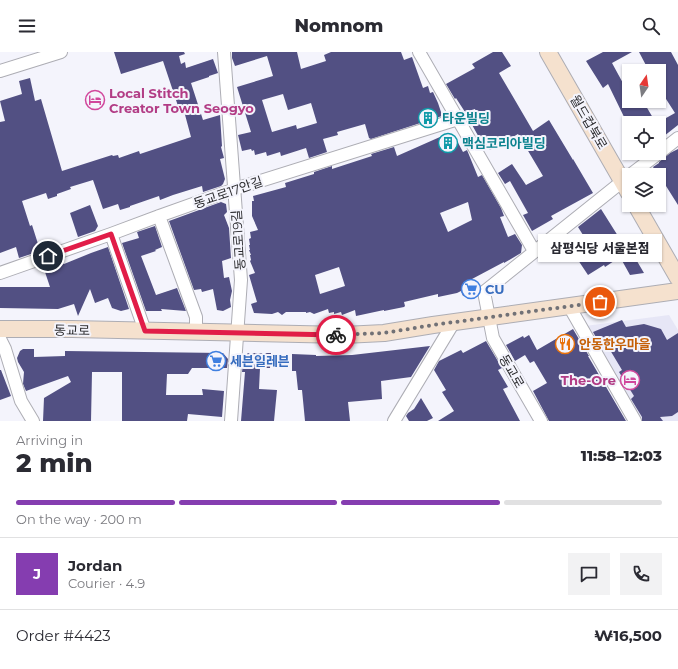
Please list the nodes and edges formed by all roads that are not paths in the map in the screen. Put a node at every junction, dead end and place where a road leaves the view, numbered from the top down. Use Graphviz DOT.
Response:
graph roads {
  1 [pos="61,52"];
  2 [pos="224,52"];
  3 [pos="419,52"];
  4 [pos="548,52"];
  5 [pos="27,57"];
  6 [pos="0,71"];
  7 [pos="458,119"];
  8 [pos="678,138"];
  9 [pos="666,147"];
  10 [pos="651,160"];
  11 [pos="642,168"];
  12 [pos="622,171"];
  13 [pos="622,185"];
  14 [pos="235,189"];
  15 [pos="640,212"];
  16 [pos="159,216"];
  17 [pos="111,234"];
  18 [pos="534,251"];
  19 [pos="0,273"];
  20 [pos="678,278"];
  21 [pos="678,291"];
  22 [pos="569,306"];
  23 [pos="489,318"];
  24 [pos="454,322"];
  25 [pos="0,329"];
  26 [pos="145,331"];
  27 [pos="196,332"];
  28 [pos="238,332"];
  29 [pos="0,339"];
  30 [pos="33,421"];
  31 [pos="231,421"];
  32 [pos="394,421"];
  33 [pos="541,421"];
  34 [pos="635,421"];
  1 -- 5 [label="street"];
  2 -- 14 [label="street, 동교로19길"];
  3 -- 7 [label="street"];
  4 -- 12 [label="street, 월드컵북로"];
  5 -- 6 [label="street"];
  7 -- 14 [label="street, 동교로17안길"];
  7 -- 18 [label="street"];
  8 -- 9 [label="street"];
  10 -- 11 [label="street"];
  13 -- 18 [label="street"];
  14 -- 16 [label="street, 동교로17안길"];
  14 -- 28 [label="street, 동교로19길"];
  15 -- 20 [label="street"];
  16 -- 17 [label="street, 동교로17안길"];
  16 -- 27 [label="street"];
  17 -- 19 [label="street, 동교로17안길"];
  17 -- 26 [label="street"];
  18 -- 23 [label="street"];
  21 -- 22 [label="street, 동교로"];
  22 -- 23 [label="street, 동교로"];
  22 -- 34 [label="street"];
  23 -- 24 [label="street, 동교로"];
  23 -- 33 [label="street, 동교로"];
  24 -- 28 [label="street, 동교로"];
  24 -- 32 [label="street"];
  25 -- 26 [label="street, 동교로"];
  26 -- 27 [label="street, 동교로"];
  27 -- 28 [label="street, 동교로"];
  28 -- 31 [label="street"];
  29 -- 30 [label="street"];
}
